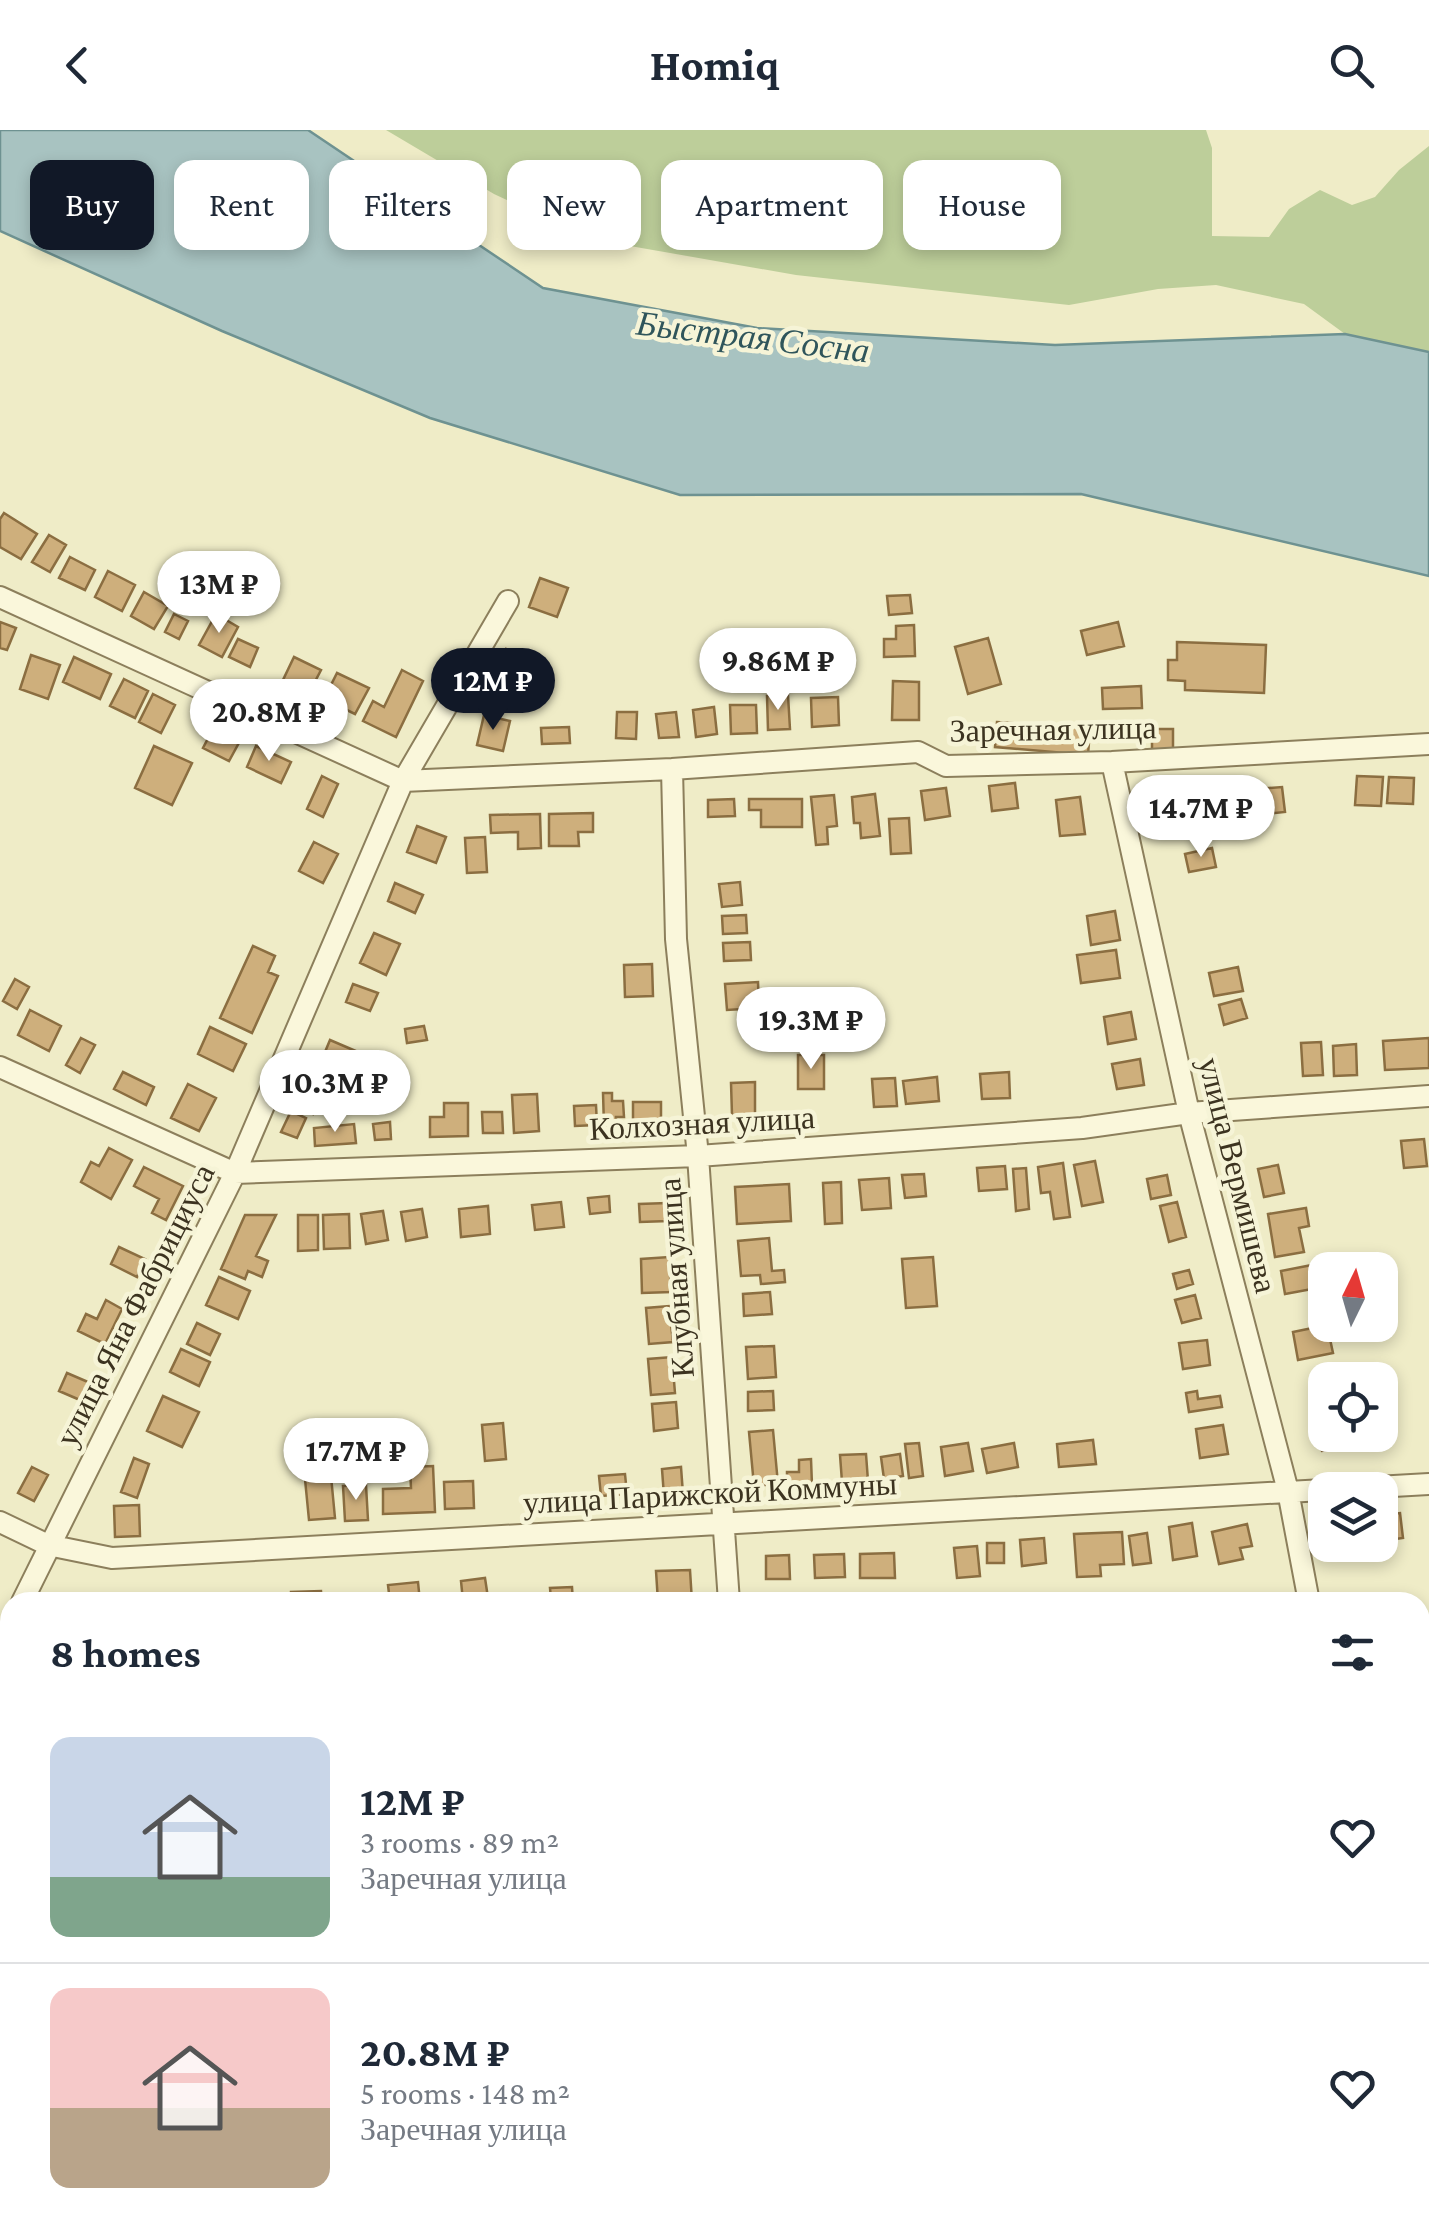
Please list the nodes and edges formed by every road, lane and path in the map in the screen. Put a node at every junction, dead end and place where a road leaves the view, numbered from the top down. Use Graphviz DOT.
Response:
graph roads {
  1 [pos="0,598"];
  2 [pos="508,602"];
  3 [pos="1429,744"];
  4 [pos="1112,762"];
  5 [pos="672,769"];
  6 [pos="404,781"];
  7 [pos="0,1066"];
  8 [pos="1429,1096"];
  9 [pos="1189,1113"];
  10 [pos="698,1156"];
  11 [pos="235,1173"];
  12 [pos="1429,1484"];
  13 [pos="1288,1492"];
  14 [pos="0,1522"];
  15 [pos="724,1522"];
  16 [pos="48,1545"];
  17 [pos="27,1592"];
  18 [pos="728,1592"];
  19 [pos="1307,1592"];
  1 -- 6 [label="street, Заречная улица"];
  2 -- 6 [label="street, улица Яна Фабрициуса"];
  3 -- 4 [label="street, Заречная улица"];
  4 -- 5 [label="street, Заречная улица"];
  4 -- 9 [label="street, улица Вермишева"];
  5 -- 6 [label="street, Заречная улица"];
  5 -- 10 [label="street, Клубная улица"];
  6 -- 11 [label="street, улица Яна Фабрициуса"];
  7 -- 11 [label="street, Колхозная улица"];
  8 -- 9 [label="street, Колхозная улица"];
  9 -- 10 [label="street, Колхозная улица"];
  9 -- 13 [label="street, улица Вермишева"];
  10 -- 11 [label="street, Колхозная улица"];
  10 -- 15 [label="street, Клубная улица"];
  11 -- 16 [label="street, улица Яна Фабрициуса"];
  12 -- 13 [label="street, улица Парижской Коммуны"];
  13 -- 15 [label="street, улица Парижской Коммуны"];
  13 -- 19 [label="street, улица Вермишева"];
  14 -- 16 [label="street, улица Парижской Коммуны"];
  15 -- 16 [label="street, улица Парижской Коммуны"];
  15 -- 18 [label="street, Клубная улица"];
  16 -- 17 [label="street, улица Яна Фабрициуса"];
}
